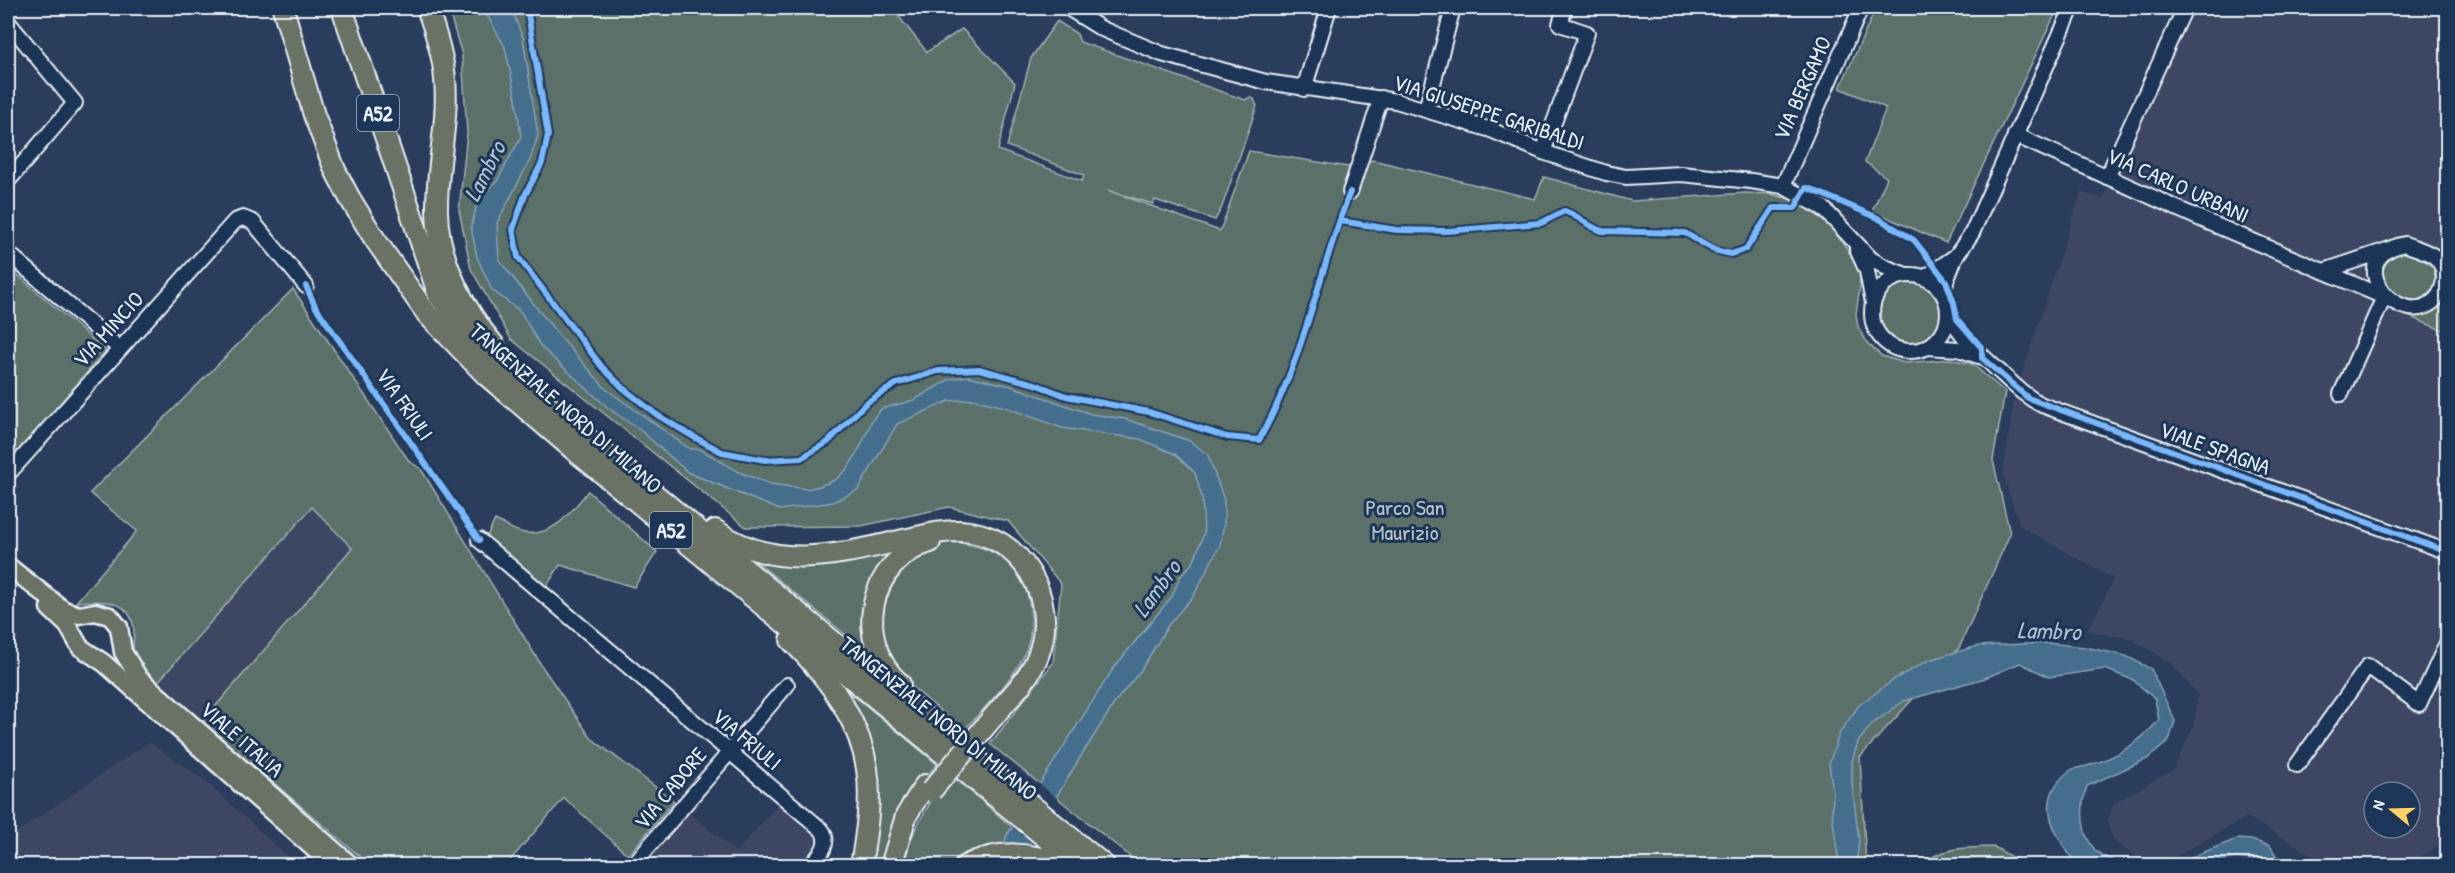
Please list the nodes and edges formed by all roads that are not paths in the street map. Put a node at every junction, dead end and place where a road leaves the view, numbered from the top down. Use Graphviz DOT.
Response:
graph roads {
  1 [pos="283,8"];
  2 [pos="342,8"];
  3 [pos="427,8"];
  4 [pos="1068,8"];
  5 [pos="1329,8"];
  6 [pos="1454,8"];
  7 [pos="1565,8"];
  8 [pos="1861,8"];
  9 [pos="2072,8"];
  10 [pos="2185,8"];
  11 [pos="8,22"];
  12 [pos="1304,89"];
  13 [pos="1381,98"];
  14 [pos="1426,110"];
  15 [pos="2015,135"];
  16 [pos="1543,152"];
  17 [pos="2107,177"];
  18 [pos="8,181"];
  19 [pos="1783,186"];
  20 [pos="1350,192"];
  21 [pos="1854,242"];
  22 [pos="2387,250"];
  23 [pos="8,253"];
  24 [pos="1956,256"];
  25 [pos="2441,260"];
  26 [pos="2324,271"];
  27 [pos="1906,275"];
  28 [pos="1924,278"];
  29 [pos="306,286"];
  30 [pos="1944,296"];
  31 [pos="2384,297"];
  32 [pos="2448,297"];
  33 [pos="1873,303"];
  34 [pos="2427,305"];
  35 [pos="1948,313"];
  36 [pos="1927,347"];
  37 [pos="118,348"];
  38 [pos="1982,358"];
  39 [pos="2341,394"];
  40 [pos="568,422"];
  41 [pos="8,474"];
  42 [pos="479,540"];
  43 [pos="2448,552"];
  44 [pos="8,566"];
  45 [pos="25,581"];
  46 [pos="769,610"];
  47 [pos="88,615"];
  48 [pos="120,635"];
  49 [pos="77,639"];
  50 [pos="2448,641"];
  51 [pos="94,656"];
  52 [pos="787,685"];
  53 [pos="991,713"];
  54 [pos="729,751"];
  55 [pos="2297,765"];
  56 [pos="928,788"];
  57 [pos="1017,795"];
  58 [pos="1051,824"];
  59 [pos="1054,862"];
  60 [pos="333,866"];
  61 [pos="352,866"];
  62 [pos="632,866"];
  63 [pos="810,866"];
  64 [pos="861,866"];
  65 [pos="891,866"];
  66 [pos="898,866"];
  67 [pos="965,866"];
  68 [pos="1080,866"];
  69 [pos="1106,866"];
  70 [pos="1111,866"];
  1 -- 46 [label="highway, TANGENZIALE NORD DI MILANO / A52"];
  2 -- 40 [label="highway, TANGENZIALE NORD DI MILANO / A52"];
  3 -- 40 [label="highway"];
  4 -- 12 [label="street, VIA GIUSEPPE GARIBALDI"];
  5 -- 12 [label="street"];
  6 -- 14 [label="street"];
  7 -- 16 [label="street"];
  8 -- 19 [label="street, VIA BERGAMO"];
  9 -- 15 [label="street"];
  10 -- 17 [label="street"];
  11 -- 18 [label="street"];
  12 -- 13 [label="street, VIA GIUSEPPE GARIBALDI"];
  13 -- 14 [label="street, VIA GIUSEPPE GARIBALDI"];
  13 -- 20 [label="street"];
  14 -- 16 [label="street, VIA GIUSEPPE GARIBALDI"];
  15 -- 17 [label="street, VIA CARLO URBANI"];
  15 -- 24 [label="street"];
  16 -- 19 [label="street, VIA GIUSEPPE GARIBALDI"];
  17 -- 26 [label="street, VIA CARLO URBANI"];
  19 -- 21 [label="street, VIA GIUSEPPE GARIBALDI"];
  21 -- 27 [label="street, VIA GIUSEPPE GARIBALDI"];
  21 -- 33 [label="street, VIA GIUSEPPE GARIBALDI"];
  22 -- 25 [label="street"];
  22 -- 26 [label="street"];
  22 -- 31 [label="street"];
  23 -- 37 [label="street"];
  24 -- 28 [label="street"];
  24 -- 30 [label="street"];
  25 -- 34 [label="street"];
  26 -- 31 [label="street, VIA CARLO URBANI"];
  27 -- 28 [label="street"];
  27 -- 33 [label="street"];
  28 -- 30 [label="street"];
  29 -- 37 [label="street, VIA MINCIO"];
  30 -- 35 [label="street"];
  31 -- 34 [label="street"];
  31 -- 39 [label="street"];
  32 -- 34 [label="street"];
  33 -- 36 [label="street"];
  35 -- 36 [label="street"];
  35 -- 38 [label="street, VIALE SPAGNA"];
  36 -- 38 [label="street, VIALE SPAGNA"];
  37 -- 41 [label="street, VIA MINCIO"];
  38 -- 43 [label="street, VIALE SPAGNA"];
  40 -- 53 [label="highway"];
  40 -- 57 [label="highway, TANGENZIALE NORD DI MILANO / A52"];
  42 -- 54 [label="street, VIA FRIULI"];
  44 -- 45 [label="main road, VIALE ITALIA"];
  45 -- 47 [label="main road, VIALE ITALIA"];
  45 -- 49 [label="main road, VIALE ITALIA"];
  46 -- 57 [label="highway, TANGENZIALE NORD DI MILANO / A52"];
  46 -- 64 [label="highway"];
  47 -- 48 [label="main road, VIALE ITALIA"];
  47 -- 49 [label="main road"];
  48 -- 51 [label="main road"];
  48 -- 61 [label="main road, VIALE ITALIA"];
  49 -- 51 [label="main road, VIALE ITALIA"];
  50 -- 55 [label="street"];
  51 -- 60 [label="main road, VIALE ITALIA"];
  52 -- 54 [label="street, VIA CADORE"];
  53 -- 56 [label="highway"];
  53 -- 57 [label="highway"];
  54 -- 62 [label="street, VIA CADORE"];
  54 -- 63 [label="street, VIA FRIULI"];
  56 -- 65 [label="highway"];
  56 -- 66 [label="highway"];
  57 -- 58 [label="highway"];
  58 -- 68 [label="highway"];
  58 -- 69 [label="highway, TANGENZIALE NORD DI MILANO"];
  58 -- 70 [label="highway"];
  59 -- 67 [label="highway"];
}
